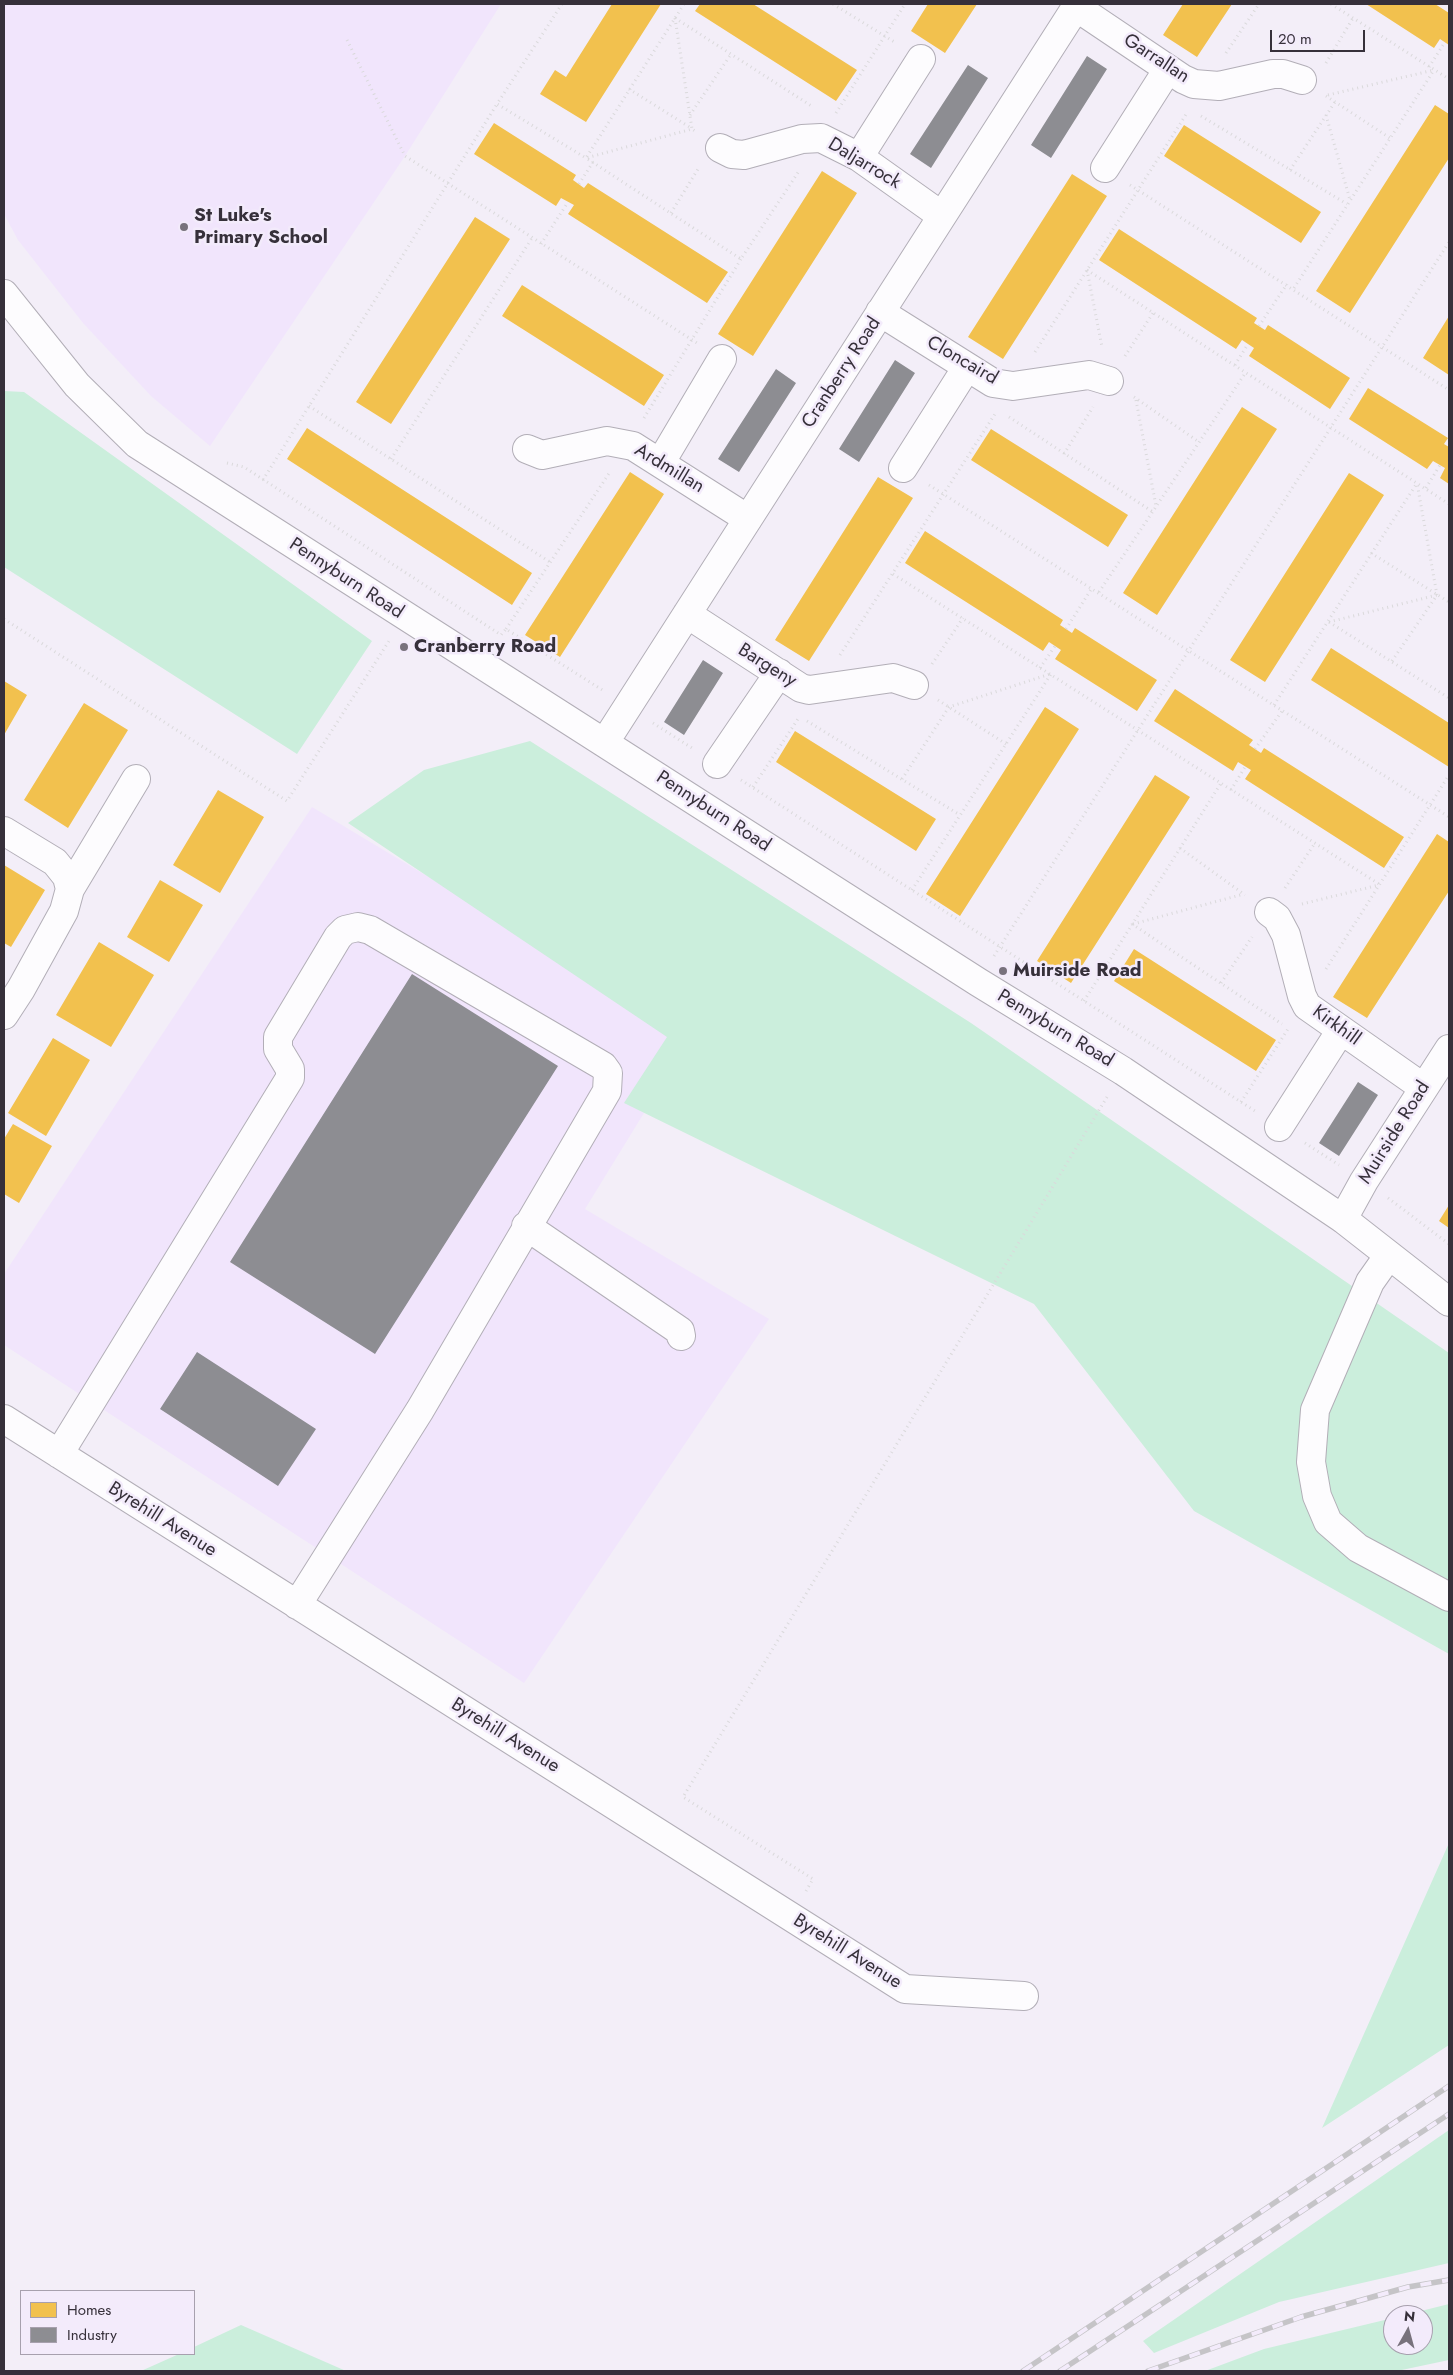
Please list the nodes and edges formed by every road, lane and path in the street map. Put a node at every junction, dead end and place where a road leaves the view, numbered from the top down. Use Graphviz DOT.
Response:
graph roads {
  1 [pos="562,4"];
  2 [pos="684,4"];
  3 [pos="833,4"];
  4 [pos="905,4"];
  5 [pos="1259,4"];
  6 [pos="1330,4"];
  7 [pos="1077,6"];
  8 [pos="675,18"];
  9 [pos="1353,18"];
  10 [pos="885,36"];
  11 [pos="347,40"];
  12 [pos="1445,42"];
  13 [pos="730,54"];
  14 [pos="921,59"];
  15 [pos="1429,67"];
  16 [pos="1168,69"];
  17 [pos="1434,70"];
  18 [pos="1449,79"];
  19 [pos="1307,84"];
  20 [pos="1204,85"];
  21 [pos="630,89"];
  22 [pos="1326,96"];
  23 [pos="1335,102"];
  24 [pos="497,104"];
  25 [pos="1189,109"];
  26 [pos="1326,115"];
  27 [pos="690,116"];
  28 [pos="827,128"];
  29 [pos="692,129"];
  30 [pos="1390,138"];
  31 [pos="717,146"];
  32 [pos="859,157"];
  33 [pos="586,158"];
  34 [pos="593,162"];
  35 [pos="1105,168"];
  36 [pos="1290,170"];
  37 [pos="446,184"];
  38 [pos="579,184"];
  39 [pos="1137,190"];
  40 [pos="1350,200"];
  41 [pos="568,202"];
  42 [pos="1347,204"];
  43 [pos="671,213"];
  44 [pos="942,216"];
  45 [pos="532,238"];
  46 [pos="1449,242"];
  47 [pos="541,244"];
  48 [pos="741,258"];
  49 [pos="1087,270"];
  50 [pos="1287,284"];
  51 [pos="1294,288"];
  52 [pos="7,305"];
  53 [pos="880,312"];
  54 [pos="1154,313"];
  55 [pos="1259,326"];
  56 [pos="692,340"];
  57 [pos="1248,344"];
  58 [pos="1382,346"];
  59 [pos="722,359"];
  60 [pos="1235,365"];
  61 [pos="967,368"];
  62 [pos="1246,372"];
  63 [pos="1109,381"];
  64 [pos="1013,386"];
  65 [pos="1449,390"];
  66 [pos="1136,399"];
  67 [pos="309,406"];
  68 [pos="998,410"];
  69 [pos="1331,428"];
  70 [pos="1200,442"];
  71 [pos="628,444"];
  72 [pos="527,449"];
  73 [pos="1064,454"];
  74 [pos="391,459"];
  75 [pos="661,462"];
  76 [pos="224,463"];
  77 [pos="1440,465"];
  78 [pos="903,468"];
  79 [pos="263,480"];
  80 [pos="1417,483"];
  81 [pos="1426,488"];
  82 [pos="944,494"];
  83 [pos="1449,504"];
  84 [pos="1156,506"];
  85 [pos="1153,512"];
  86 [pos="748,518"];
  87 [pos="1371,553"];
  88 [pos="550,562"];
  89 [pos="893,574"];
  90 [pos="1092,588"];
  91 [pos="1099,592"];
  92 [pos="1437,595"];
  93 [pos="1449,602"];
  94 [pos="687,614"];
  95 [pos="405,617"];
  96 [pos="963,618"];
  97 [pos="4,619"];
  98 [pos="1329,622"];
  99 [pos="506,628"];
  100 [pos="1066,629"];
  101 [pos="1055,646"];
  102 [pos="1188,652"];
  103 [pos="1392,661"];
  104 [pos="1040,668"];
  105 [pos="779,673"];
  106 [pos="1050,674"];
  107 [pos="915,686"];
  108 [pos="817,690"];
  109 [pos="1449,698"];
  110 [pos="1274,705"];
  111 [pos="628,707"];
  112 [pos="949,707"];
  113 [pos="1282,711"];
  114 [pos="1137,730"];
  115 [pos="605,742"];
  116 [pos="1006,744"];
  117 [pos="1255,749"];
  118 [pos="717,764"];
  119 [pos="1245,766"];
  120 [pos="1449,775"];
  121 [pos="136,778"];
  122 [pos="902,778"];
  123 [pos="1221,783"];
  124 [pos="753,787"];
  125 [pos="1231,790"];
  126 [pos="1430,805"];
  127 [pos="960,815"];
  128 [pos="1449,817"];
  129 [pos="4,831"];
  130 [pos="1314,843"];
  131 [pos="1180,848"];
  132 [pos="1379,884"];
  133 [pos="70,889"];
  134 [pos="912,890"];
  135 [pos="1244,894"];
  136 [pos="1269,912"];
  137 [pos="1132,924"];
  138 [pos="1000,947"];
  139 [pos="978,982"];
  140 [pos="1221,984"];
  141 [pos="1084,1001"];
  142 [pos="1305,1002"];
  143 [pos="4,1016"];
  144 [pos="1288,1028"];
  145 [pos="1341,1030"];
  146 [pos="1449,1049"];
  147 [pos="1123,1071"];
  148 [pos="1424,1088"];
  149 [pos="1241,1102"];
  150 [pos="1279,1127"];
  151 [pos="1364,1181"];
  152 [pos="1343,1219"];
  153 [pos="526,1226"];
  154 [pos="1449,1244"];
  155 [pos="1389,1255"];
  156 [pos="1449,1302"];
  157 [pos="682,1336"];
  158 [pos="4,1419"];
  159 [pos="59,1454"];
  160 [pos="1449,1597"];
  161 [pos="297,1605"];
  162 [pos="790,1917"];
  163 [pos="1024,1996"];
  1 -- 24 [label="path"];
  2 -- 8 [label="path"];
  3 -- 10 [label="path"];
  4 -- 10 [label="path"];
  5 -- 20 [label="path"];
  6 -- 9 [label="path"];
  7 -- 16 [label="street, Garrallan"];
  7 -- 44 [label="street, Cranberry Road"];
  8 -- 13 [label="path"];
  8 -- 21 [label="path"];
  8 -- 27 [label="path"];
  9 -- 15 [label="path"];
  9 -- 19 [label="path"];
  10 -- 14 [label="path"];
  10 -- 28 [label="path"];
  11 -- 37 [label="path"];
  12 -- 15 [label="path"];
  13 -- 27 [label="path"];
  13 -- 28 [label="path"];
  14 -- 32 [label="street"];
  15 -- 17 [label="path"];
  16 -- 20 [label="street, Garrallan"];
  16 -- 35 [label="street"];
  17 -- 18 [label="path"];
  17 -- 22 [label="path"];
  17 -- 30 [label="path"];
  19 -- 20 [label="street, Garrallan"];
  19 -- 22 [label="path"];
  20 -- 25 [label="path"];
  21 -- 29 [label="path"];
  21 -- 33 [label="path"];
  22 -- 23 [label="path"];
  23 -- 26 [label="path"];
  23 -- 30 [label="path"];
  24 -- 33 [label="path"];
  24 -- 37 [label="path"];
  25 -- 36 [label="path"];
  25 -- 39 [label="path"];
  26 -- 36 [label="path"];
  26 -- 40 [label="path"];
  27 -- 29 [label="path"];
  28 -- 31 [label="street, Daljarrock"];
  28 -- 32 [label="street, Daljarrock"];
  28 -- 48 [label="path"];
  29 -- 31 [label="path"];
  29 -- 33 [label="path"];
  30 -- 40 [label="path"];
  31 -- 43 [label="path"];
  32 -- 44 [label="street, Daljarrock"];
  33 -- 34 [label="path"];
  34 -- 38 [label="path"];
  34 -- 43 [label="path"];
  35 -- 39 [label="path"];
  36 -- 42 [label="path"];
  37 -- 45 [label="path"];
  37 -- 67 [label="path"];
  39 -- 49 [label="path"];
  39 -- 50 [label="path"];
  40 -- 42 [label="path"];
  41 -- 47 [label="path"];
  42 -- 51 [label="path"];
  43 -- 48 [label="path"];
  44 -- 53 [label="street, Cranberry Road"];
  45 -- 47 [label="path"];
  45 -- 74 [label="path"];
  46 -- 58 [label="path"];
  47 -- 56 [label="path"];
  48 -- 56 [label="path"];
  49 -- 54 [label="path"];
  49 -- 63 [label="path"];
  49 -- 64 [label="path"];
  50 -- 51 [label="path"];
  50 -- 55 [label="path"];
  51 -- 58 [label="path"];
  52 -- 95 [label="street, Pennyburn Road"];
  53 -- 61 [label="street, Cloncaird"];
  53 -- 86 [label="street, Cranberry Road"];
  54 -- 60 [label="path"];
  54 -- 63 [label="path"];
  56 -- 59 [label="path"];
  56 -- 71 [label="path"];
  57 -- 60 [label="path"];
  58 -- 65 [label="path"];
  58 -- 69 [label="path"];
  59 -- 75 [label="street"];
  60 -- 62 [label="path"];
  61 -- 64 [label="street, Cloncaird"];
  61 -- 78 [label="street"];
  62 -- 69 [label="path"];
  62 -- 70 [label="path"];
  63 -- 64 [label="street, Cloncaird"];
  63 -- 66 [label="path"];
  63 -- 73 [label="path"];
  64 -- 68 [label="path"];
  66 -- 70 [label="path"];
  66 -- 84 [label="path"];
  67 -- 74 [label="path"];
  67 -- 79 [label="path"];
  68 -- 73 [label="path"];
  68 -- 82 [label="path"];
  69 -- 80 [label="path"];
  69 -- 102 [label="path"];
  70 -- 84 [label="path"];
  71 -- 72 [label="street, Ardmillan"];
  71 -- 75 [label="street, Ardmillan"];
  71 -- 88 [label="path"];
  73 -- 85 [label="path"];
  74 -- 88 [label="path"];
  75 -- 86 [label="street, Ardmillan"];
  76 -- 79 [label="path"];
  77 -- 81 [label="path"];
  78 -- 82 [label="path"];
  79 -- 99 [label="path"];
  80 -- 81 [label="path"];
  80 -- 87 [label="path"];
  80 -- 92 [label="path"];
  81 -- 83 [label="path"];
  82 -- 89 [label="path"];
  82 -- 90 [label="path"];
  84 -- 85 [label="path"];
  85 -- 91 [label="path"];
  86 -- 94 [label="street, Cranberry Road"];
  87 -- 92 [label="path"];
  87 -- 98 [label="path"];
  88 -- 99 [label="path"];
  89 -- 96 [label="path"];
  89 -- 108 [label="path"];
  90 -- 91 [label="path"];
  90 -- 100 [label="path"];
  91 -- 102 [label="path"];
  92 -- 93 [label="path"];
  92 -- 98 [label="path"];
  92 -- 103 [label="path"];
  94 -- 105 [label="street, Bargeny"];
  94 -- 111 [label="street, Cranberry Road"];
  95 -- 97 [label="path"];
  95 -- 115 [label="street, Pennyburn Road"];
  96 -- 104 [label="path"];
  96 -- 107 [label="path"];
  98 -- 103 [label="path"];
  98 -- 110 [label="path"];
  99 -- 111 [label="path"];
  101 -- 104 [label="path"];
  102 -- 110 [label="path"];
  102 -- 114 [label="path"];
  103 -- 109 [label="path"];
  104 -- 106 [label="path"];
  105 -- 108 [label="street, Bargeny"];
  105 -- 118 [label="street"];
  106 -- 112 [label="path"];
  106 -- 114 [label="path"];
  106 -- 116 [label="path"];
  107 -- 108 [label="street, Bargeny"];
  107 -- 112 [label="path"];
  110 -- 113 [label="path"];
  111 -- 115 [label="street, Cranberry Road"];
  111 -- 118 [label="path"];
  112 -- 116 [label="path"];
  112 -- 122 [label="path"];
  113 -- 117 [label="path"];
  113 -- 126 [label="path"];
  114 -- 123 [label="path"];
  114 -- 138 [label="path"];
  115 -- 139 [label="street, Pennyburn Road"];
  116 -- 127 [label="path"];
  118 -- 124 [label="path"];
  119 -- 125 [label="path"];
  120 -- 126 [label="path"];
  121 -- 133 [label="street"];
  122 -- 124 [label="path"];
  122 -- 127 [label="path"];
  123 -- 125 [label="path"];
  123 -- 131 [label="path"];
  124 -- 134 [label="path"];
  125 -- 130 [label="path"];
  126 -- 128 [label="path"];
  126 -- 132 [label="path"];
  127 -- 134 [label="path"];
  129 -- 133 [label="street"];
  130 -- 132 [label="path"];
  130 -- 136 [label="path"];
  131 -- 135 [label="path"];
  131 -- 137 [label="path"];
  132 -- 136 [label="path"];
  132 -- 142 [label="path"];
  133 -- 143 [label="street"];
  134 -- 138 [label="path"];
  135 -- 136 [label="path"];
  135 -- 137 [label="path"];
  136 -- 140 [label="path"];
  136 -- 142 [label="street, Kirkhill"];
  137 -- 140 [label="path"];
  137 -- 141 [label="path"];
  138 -- 139 [label="path"];
  138 -- 141 [label="path"];
  139 -- 147 [label="street, Pennyburn Road"];
  140 -- 144 [label="path"];
  141 -- 149 [label="path"];
  142 -- 144 [label="path"];
  142 -- 145 [label="street, Kirkhill"];
  144 -- 149 [label="path"];
  145 -- 148 [label="street, Kirkhill"];
  145 -- 150 [label="street"];
  146 -- 148 [label="street, Muirside Road"];
  147 -- 152 [label="street, Pennyburn Road"];
  147 -- 162 [label="path"];
  148 -- 151 [label="street, Muirside Road"];
  149 -- 150 [label="path"];
  150 -- 151 [label="path"];
  151 -- 152 [label="street, Muirside Road"];
  151 -- 154 [label="path"];
  152 -- 155 [label="street, Pennyburn Road"];
  153 -- 157 [label="street"];
  153 -- 159 [label="street"];
  153 -- 161 [label="street"];
  155 -- 156 [label="street, Pennyburn Road"];
  155 -- 160 [label="street"];
  158 -- 159 [label="street, Byrehill Avenue"];
  159 -- 161 [label="street, Byrehill Avenue"];
  161 -- 162 [label="street, Byrehill Avenue"];
  162 -- 163 [label="street, Byrehill Avenue"];
}
